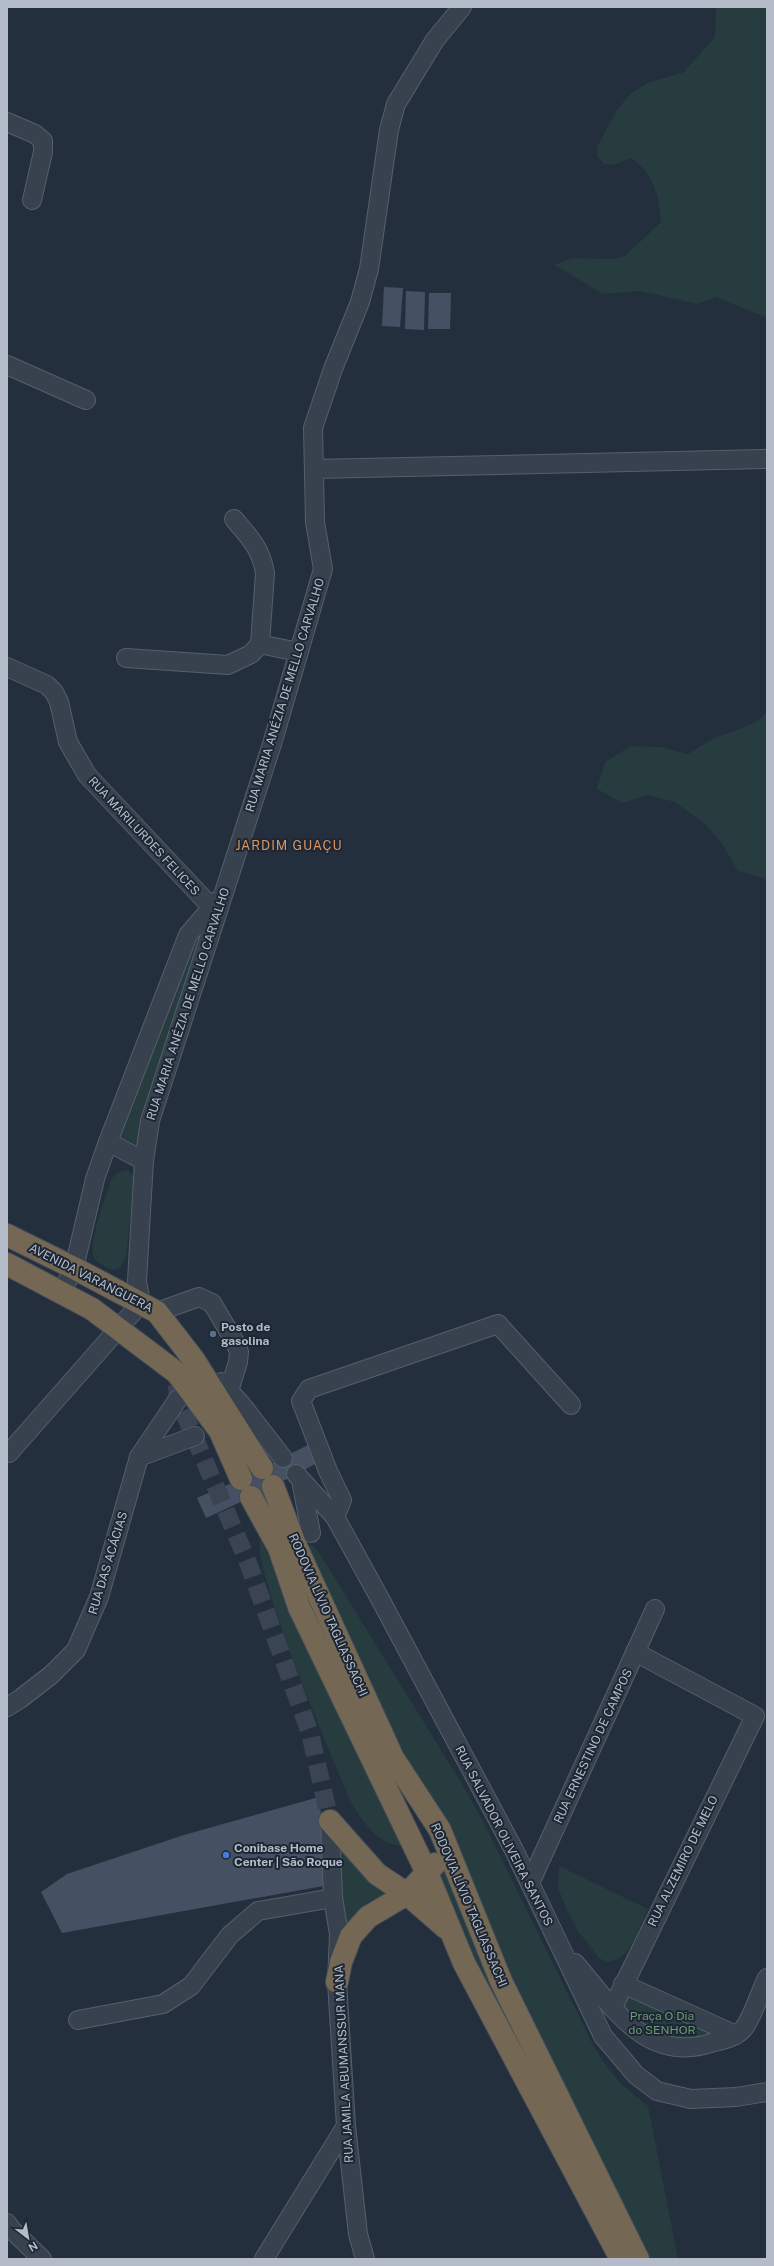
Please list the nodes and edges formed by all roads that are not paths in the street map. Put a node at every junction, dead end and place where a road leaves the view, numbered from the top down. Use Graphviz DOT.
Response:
graph roads {
  1 [pos="462,7"];
  2 [pos="7,122"];
  3 [pos="32,200"];
  4 [pos="7,365"];
  5 [pos="86,400"];
  6 [pos="767,459"];
  7 [pos="314,469"];
  8 [pos="234,519"];
  9 [pos="260,644"];
  10 [pos="298,652"];
  11 [pos="126,658"];
  12 [pos="7,667"];
  13 [pos="214,911"];
  14 [pos="108,1142"];
  15 [pos="144,1161"];
  16 [pos="7,1235"];
  17 [pos="7,1264"];
  18 [pos="74,1268"];
  19 [pos="61,1293"];
  20 [pos="149,1308"];
  21 [pos="118,1328"];
  22 [pos="194,1360"];
  23 [pos="229,1391"];
  24 [pos="178,1399"];
  25 [pos="571,1405"];
  26 [pos="195,1436"];
  27 [pos="9,1453"];
  28 [pos="139,1457"];
  29 [pos="283,1458"];
  30 [pos="268,1477"];
  31 [pos="335,1517"];
  32 [pos="303,1538"];
  33 [pos="655,1608"];
  34 [pos="635,1652"];
  35 [pos="7,1707"];
  36 [pos="330,1821"];
  37 [pos="440,1830"];
  38 [pos="426,1873"];
  39 [pos="530,1883"];
  40 [pos="407,1894"];
  41 [pos="333,1898"];
  42 [pos="449,1930"];
  43 [pos="557,1940"];
  44 [pos="767,1978"];
  45 [pos="337,1982"];
  46 [pos="623,1984"];
  47 [pos="613,2007"];
  48 [pos="78,2020"];
  49 [pos="736,2035"];
  50 [pos="767,2092"];
  51 [pos="346,2126"];
  52 [pos="7,2223"];
  53 [pos="42,2259"];
  54 [pos="264,2259"];
  55 [pos="365,2259"];
  56 [pos="621,2259"];
  57 [pos="638,2259"];
  1 -- 7 [label="street, RUA MARIA ANÉZIA DE MELLO CARVALHO"];
  2 -- 3 [label="street"];
  4 -- 5 [label="street"];
  6 -- 7 [label="street"];
  7 -- 10 [label="street, RUA MARIA ANÉZIA DE MELLO CARVALHO"];
  8 -- 9 [label="street"];
  9 -- 10 [label="street"];
  9 -- 11 [label="street"];
  10 -- 13 [label="street, RUA MARIA ANÉZIA DE MELLO CARVALHO"];
  12 -- 13 [label="street, RUA MARILURDES FELICES"];
  13 -- 14 [label="street"];
  13 -- 15 [label="street, RUA MARIA ANÉZIA DE MELLO CARVALHO"];
  14 -- 15 [label="street"];
  14 -- 18 [label="street"];
  15 -- 20 [label="street, RUA MARIA ANÉZIA DE MELLO CARVALHO"];
  16 -- 18 [label="highway, AVENIDA VARANGUERA"];
  17 -- 19 [label="highway"];
  18 -- 19 [label="street"];
  18 -- 20 [label="highway, AVENIDA VARANGUERA"];
  19 -- 21 [label="highway"];
  20 -- 21 [label="street"];
  20 -- 22 [label="highway, AVENIDA VARANGUERA"];
  20 -- 23 [label="street"];
  21 -- 27 [label="street"];
  21 -- 38 [label="highway, RODOVIA LÍVIO TAGLIASSACHI"];
  22 -- 23 [label="street"];
  22 -- 30 [label="highway, AVENIDA VARANGUERA"];
  23 -- 29 [label="street"];
  24 -- 28 [label="street, RUA DAS ACÁCIAS"];
  25 -- 31 [label="street"];
  26 -- 28 [label="street"];
  28 -- 35 [label="street, RUA DAS ACÁCIAS"];
  30 -- 32 [label="highway, RODOVIA LÍVIO TAGLIASSACHI"];
  31 -- 32 [label="street"];
  31 -- 32 [label="street, RUA SALVADOR OLIVEIRA SANTOS"];
  31 -- 39 [label="street, RUA SALVADOR OLIVEIRA SANTOS"];
  32 -- 37 [label="highway, RODOVIA LÍVIO TAGLIASSACHI"];
  33 -- 34 [label="street, RUA ERNESTINO DE CAMPOS"];
  34 -- 39 [label="street, RUA ERNESTINO DE CAMPOS"];
  34 -- 46 [label="street, RUA ALZEMIRO DE MELO"];
  36 -- 40 [label="highway"];
  36 -- 41 [label="street, RUA JAMILA ABUMANSSUR MANA"];
  37 -- 38 [label="highway"];
  37 -- 57 [label="highway, RODOVIA LÍVIO TAGLIASSACHI"];
  38 -- 40 [label="highway"];
  38 -- 42 [label="highway, RODOVIA LÍVIO TAGLIASSACHI"];
  39 -- 43 [label="street, RUA SALVADOR OLIVEIRA SANTOS"];
  40 -- 42 [label="highway"];
  40 -- 45 [label="highway"];
  41 -- 45 [label="street, RUA JAMILA ABUMANSSUR MANA"];
  41 -- 48 [label="street"];
  42 -- 56 [label="highway, RODOVIA LÍVIO TAGLIASSACHI"];
  43 -- 47 [label="street"];
  43 -- 50 [label="street, RUA SALVADOR OLIVEIRA SANTOS"];
  44 -- 49 [label="street"];
  45 -- 51 [label="street, RUA JAMILA ABUMANSSUR MANA"];
  46 -- 47 [label="street, RUA ALZEMIRO DE MELO"];
  46 -- 49 [label="street"];
  47 -- 49 [label="street"];
  51 -- 54 [label="street"];
  51 -- 55 [label="street, RUA JAMILA ABUMANSSUR MANA"];
  52 -- 53 [label="street"];
}
